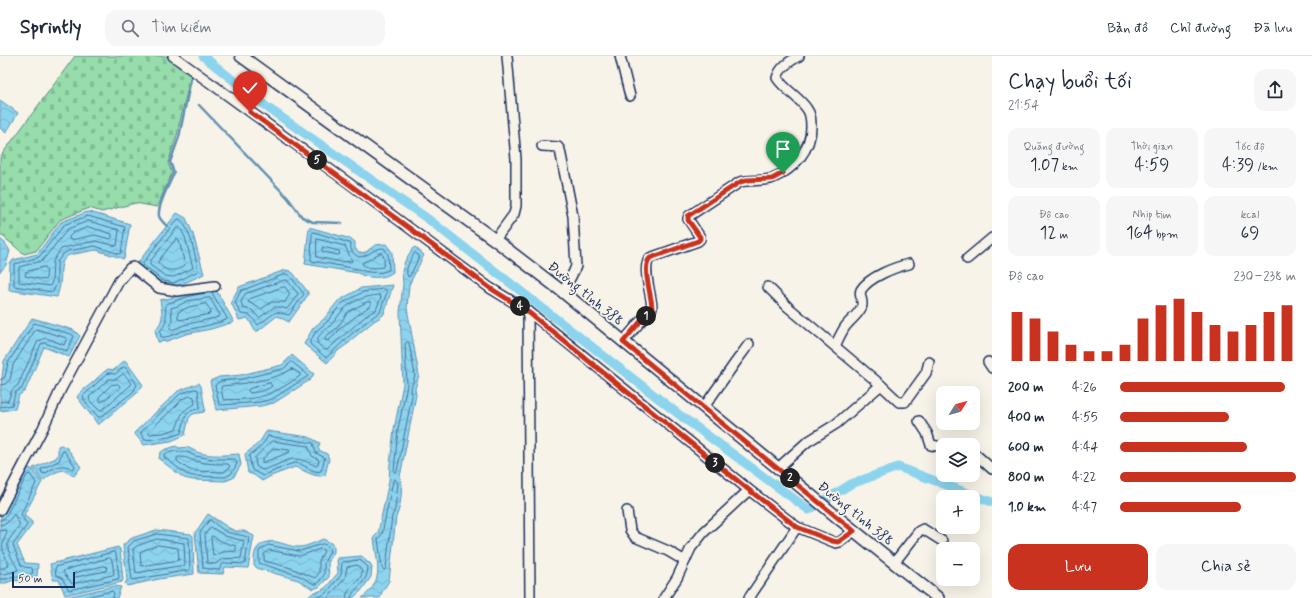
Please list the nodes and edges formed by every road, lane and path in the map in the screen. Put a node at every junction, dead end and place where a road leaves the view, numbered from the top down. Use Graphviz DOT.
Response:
graph roads {
  1 [pos="173,56"];
  2 [pos="241,56"];
  3 [pos="507,56"];
  4 [pos="620,56"];
  5 [pos="799,56"];
  6 [pos="630,96"];
  7 [pos="542,146"];
  8 [pos="992,238"];
  9 [pos="495,240"];
  10 [pos="968,259"];
  11 [pos="909,264"];
  12 [pos="215,286"];
  13 [pos="768,287"];
  14 [pos="563,292"];
  15 [pos="528,312"];
  16 [pos="623,342"];
  17 [pos="750,344"];
  18 [pos="835,346"];
  19 [pos="929,362"];
  20 [pos="881,385"];
  21 [pos="704,407"];
  22 [pos="919,421"];
  23 [pos="936,446"];
  24 [pos="980,458"];
  25 [pos="778,468"];
  26 [pos="992,469"];
  27 [pos="749,490"];
  28 [pos="0,510"];
  29 [pos="627,511"];
  30 [pos="797,527"];
  31 [pos="854,531"];
  32 [pos="942,541"];
  33 [pos="685,562"];
  34 [pos="894,563"];
  35 [pos="530,598"];
  36 [pos="664,598"];
  37 [pos="749,598"];
  38 [pos="938,598"];
  1 -- 15 [label="street"];
  2 -- 9 [label="main road, Đường tỉnh 388"];
  3 -- 9 [label="street"];
  4 -- 6 [label="street"];
  5 -- 16 [label="street"];
  7 -- 14 [label="street"];
  8 -- 10 [label="street"];
  9 -- 14 [label="main road, Đường tỉnh 388"];
  11 -- 18 [label="street"];
  12 -- 28 [label="street"];
  13 -- 18 [label="street"];
  14 -- 16 [label="main road, Đường tỉnh 388"];
  15 -- 27 [label="street"];
  15 -- 35 [label="street"];
  16 -- 21 [label="main road, Đường tỉnh 388"];
  17 -- 21 [label="street"];
  18 -- 20 [label="street"];
  19 -- 20 [label="street"];
  20 -- 25 [label="street"];
  21 -- 25 [label="main road, Đường tỉnh 388"];
  22 -- 23 [label="street"];
  24 -- 26 [label="street"];
  25 -- 31 [label="main road, Đường tỉnh 388"];
  27 -- 30 [label="street"];
  27 -- 33 [label="street"];
  29 -- 33 [label="street"];
  30 -- 31 [label="street"];
  30 -- 37 [label="street"];
  31 -- 34 [label="main road, Đường tỉnh 388"];
  32 -- 34 [label="street"];
  33 -- 36 [label="street"];
  34 -- 38 [label="main road, Đường tỉnh 388"];
}
